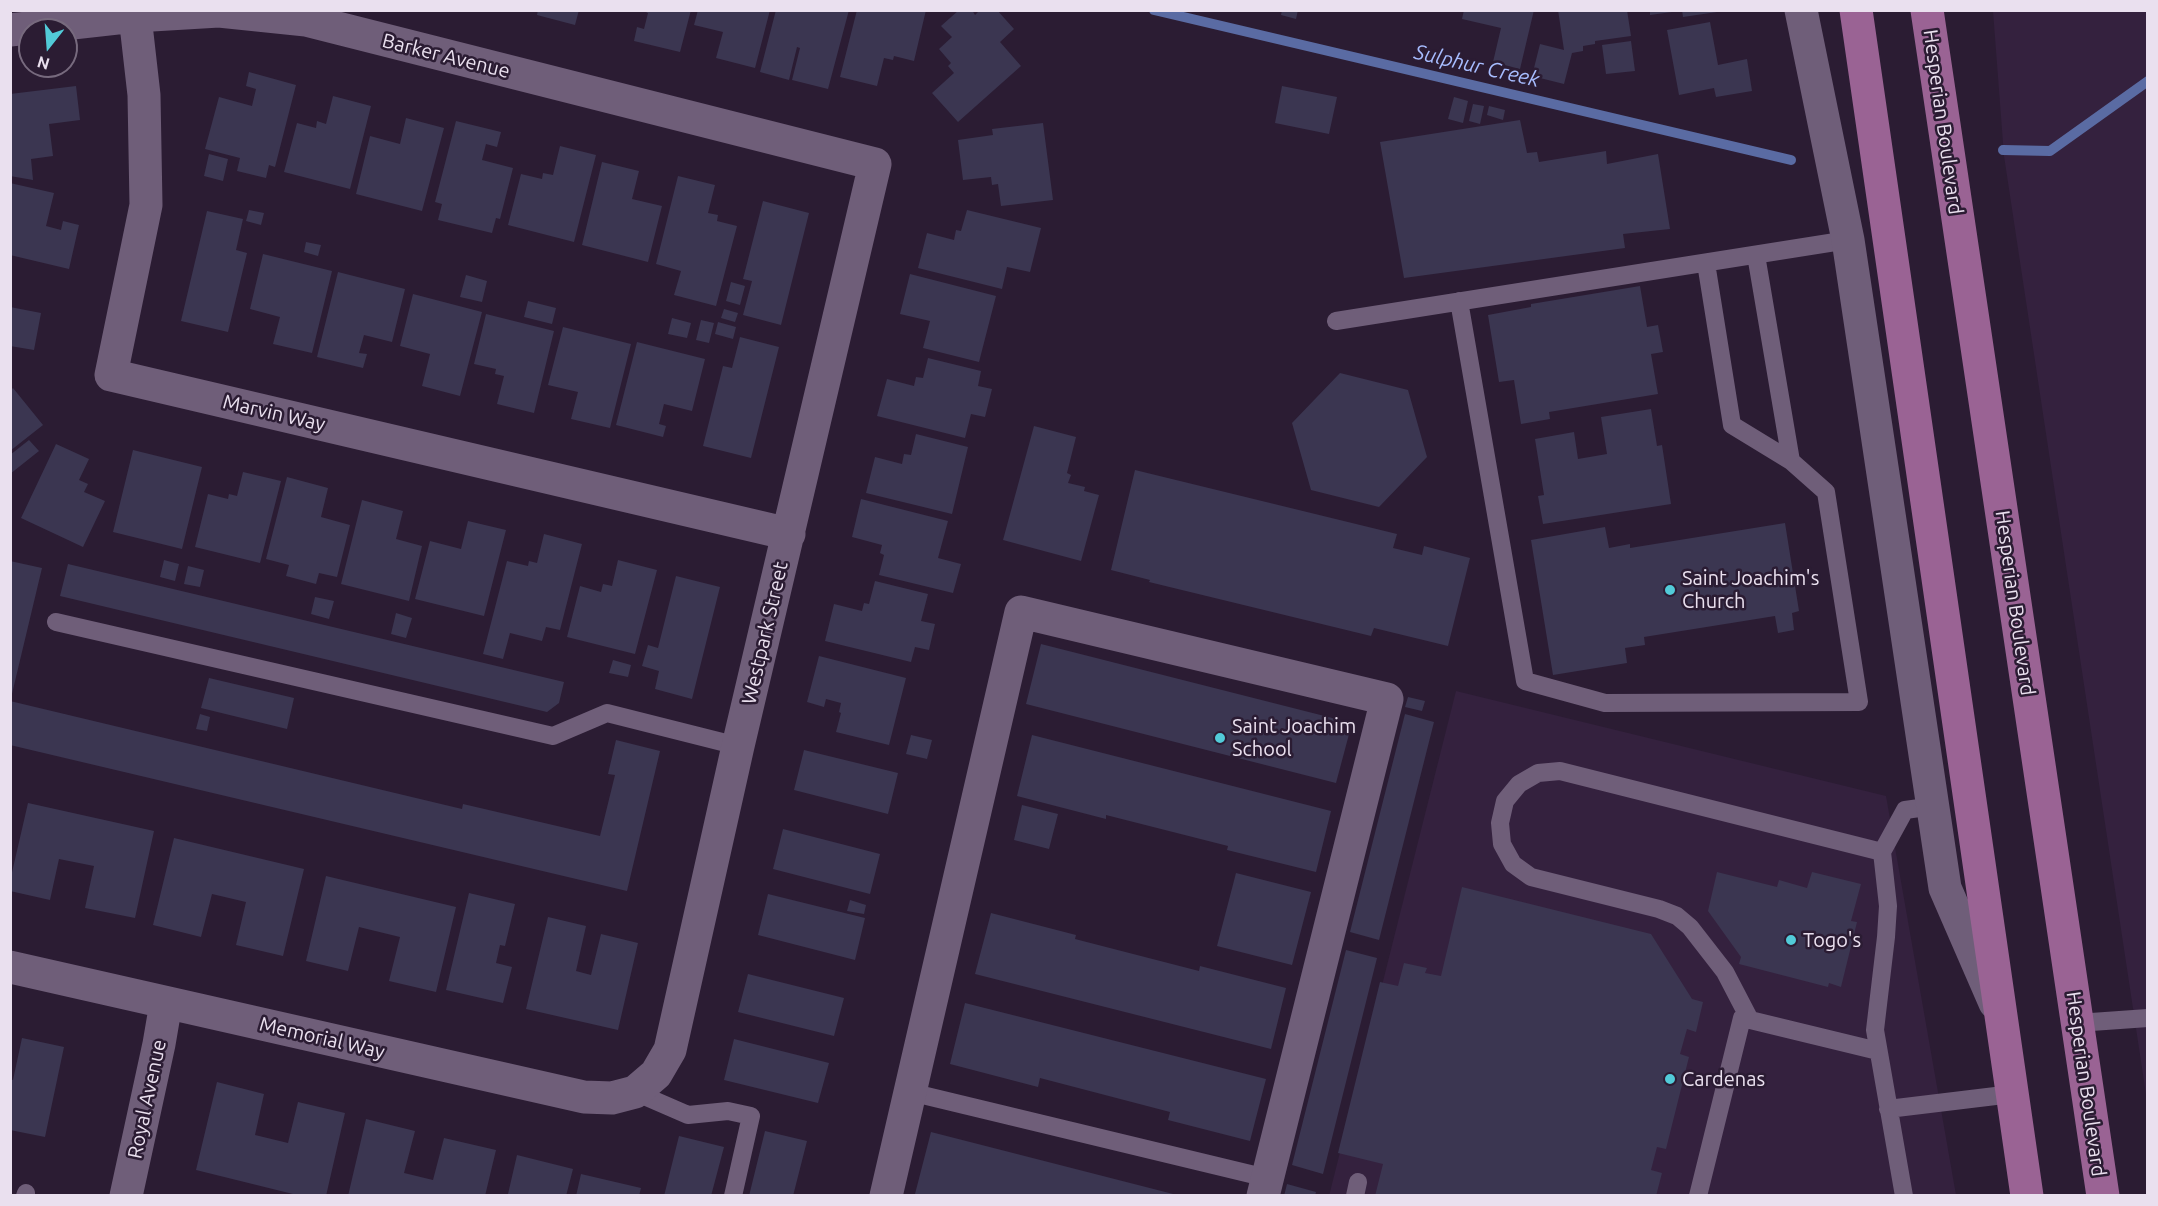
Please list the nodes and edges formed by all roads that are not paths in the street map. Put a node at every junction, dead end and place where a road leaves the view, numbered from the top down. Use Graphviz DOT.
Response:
graph roads {
  1 [pos="1801,10"];
  2 [pos="1856,10"];
  3 [pos="1927,10"];
  4 [pos="135,16"];
  5 [pos="10,30"];
  6 [pos="874,164"];
  7 [pos="1848,240"];
  8 [pos="1756,255"];
  9 [pos="1706,263"];
  10 [pos="1459,301"];
  11 [pos="1336,321"];
  12 [pos="1791,461"];
  13 [pos="789,534"];
  14 [pos="56,622"];
  15 [pos="738,746"];
  16 [pos="1934,806"];
  17 [pos="1882,852"];
  18 [pos="10,966"];
  19 [pos="166,1003"];
  20 [pos="2000,1016"];
  21 [pos="2148,1018"];
  22 [pos="1750,1020"];
  23 [pos="2077,1023"];
  24 [pos="1878,1051"];
  25 [pos="635,1092"];
  26 [pos="910,1092"];
  27 [pos="2012,1094"];
  28 [pos="1888,1109"];
  29 [pos="1265,1187"];
  30 [pos="126,1196"];
  31 [pos="733,1196"];
  32 [pos="886,1196"];
  33 [pos="1698,1196"];
  34 [pos="1904,1196"];
  35 [pos="2026,1196"];
  36 [pos="2103,1196"];
  1 -- 7 [label="street"];
  2 -- 20 [label="main road"];
  3 -- 23 [label="main road, Hesperian Boulevard"];
  4 -- 5 [label="street, Barker Avenue"];
  4 -- 6 [label="street, Barker Avenue"];
  4 -- 13 [label="street, Marvin Way"];
  6 -- 13 [label="street, Westpark Street"];
  7 -- 8 [label="lane"];
  7 -- 16 [label="street"];
  8 -- 9 [label="lane"];
  8 -- 12 [label="lane"];
  9 -- 10 [label="lane"];
  9 -- 12 [label="lane"];
  10 -- 11 [label="lane"];
  10 -- 12 [label="lane"];
  13 -- 15 [label="street, Westpark Street"];
  14 -- 15 [label="lane"];
  15 -- 25 [label="street, Westpark Street"];
  16 -- 17 [label="lane"];
  16 -- 20 [label="street"];
  17 -- 22 [label="lane"];
  17 -- 24 [label="lane"];
  18 -- 19 [label="street, Memorial Way"];
  19 -- 25 [label="street, Memorial Way"];
  19 -- 30 [label="street, Royal Avenue"];
  20 -- 27 [label="main road"];
  21 -- 23 [label="lane"];
  22 -- 24 [label="lane"];
  22 -- 33 [label="lane"];
  23 -- 36 [label="main road, Hesperian Boulevard"];
  24 -- 28 [label="lane"];
  25 -- 31 [label="lane"];
  26 -- 29 [label="lane"];
  26 -- 29 [label="street"];
  26 -- 32 [label="street"];
  27 -- 28 [label="lane"];
  27 -- 35 [label="main road"];
  28 -- 34 [label="lane"];
}
